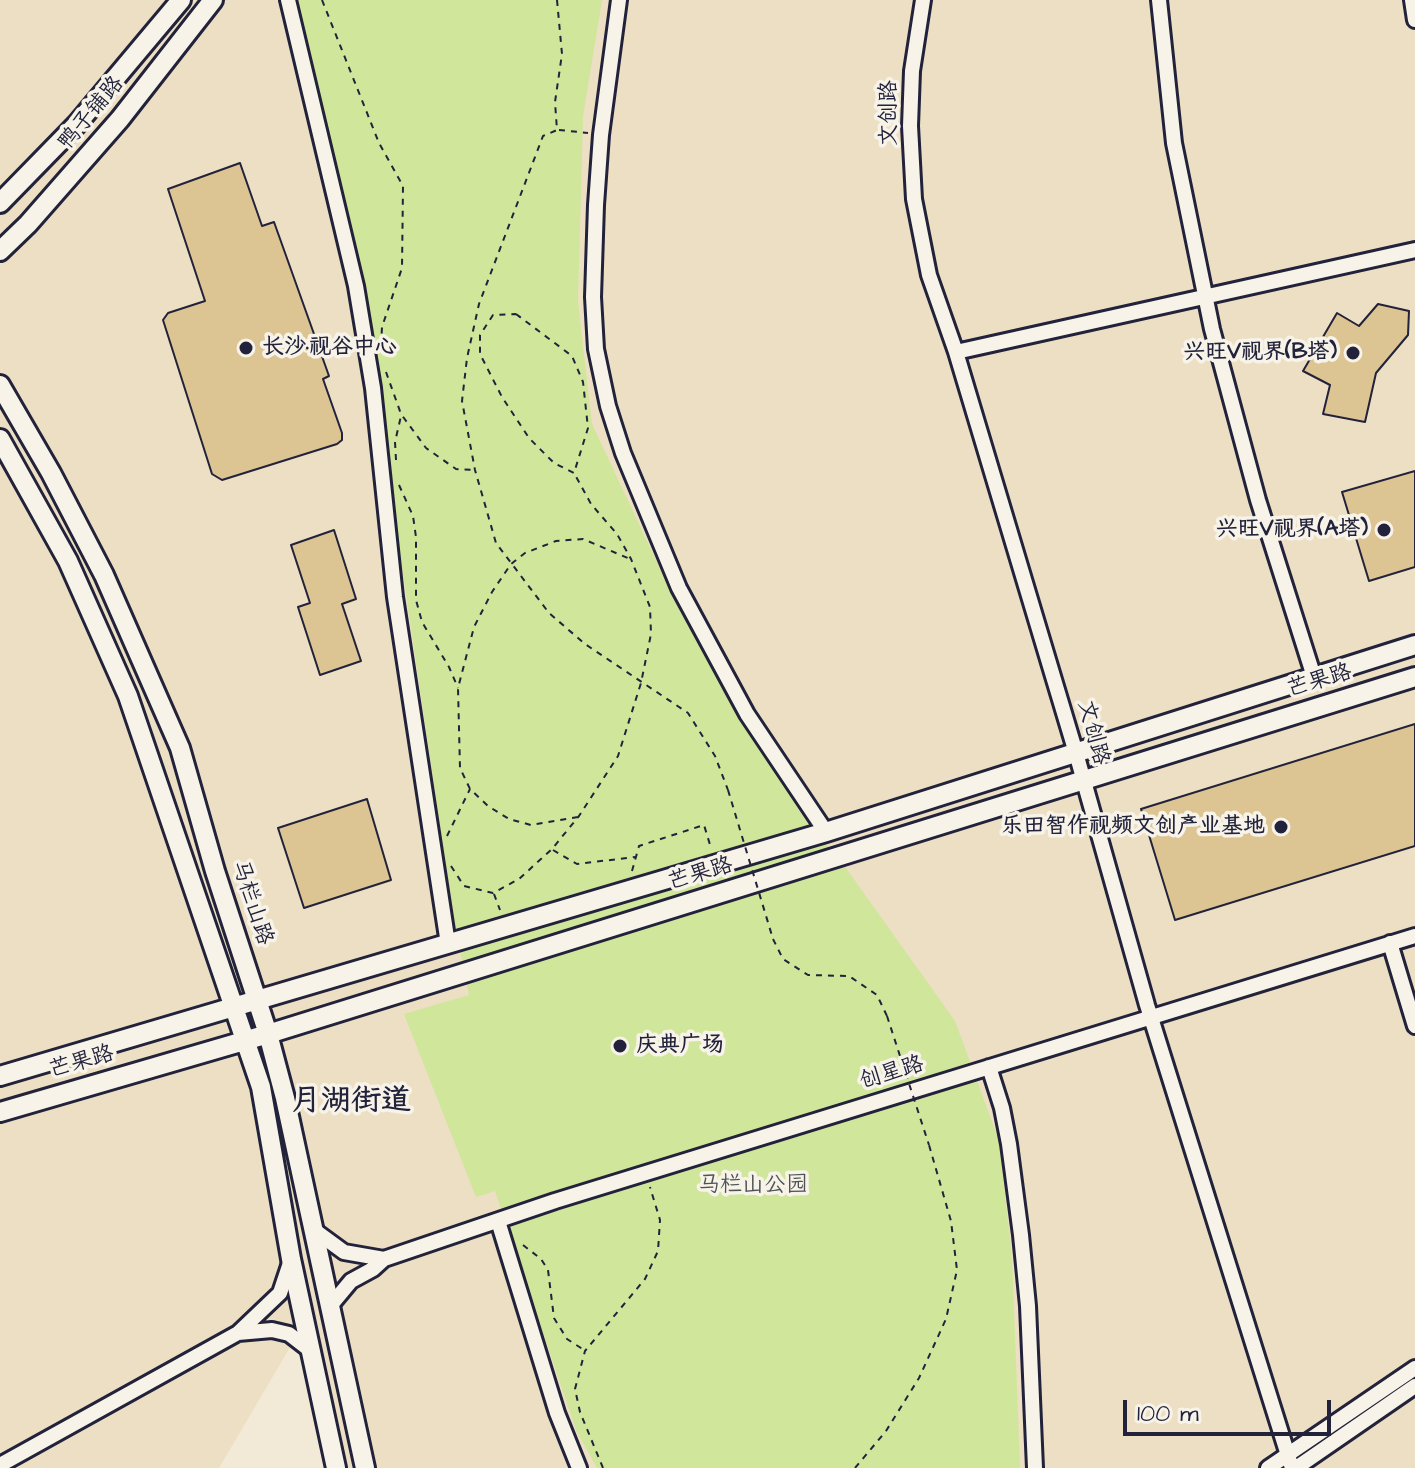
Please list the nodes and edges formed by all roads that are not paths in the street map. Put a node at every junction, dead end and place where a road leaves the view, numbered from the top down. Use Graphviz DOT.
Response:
graph roads {
  1 [pos="181,0"];
  2 [pos="213,0"];
  3 [pos="288,0"];
  4 [pos="619,0"];
  5 [pos="923,0"];
  6 [pos="1159,0"];
  7 [pos="1412,0"];
  8 [pos="1415,20"];
  9 [pos="0,203"];
  10 [pos="1415,250"];
  11 [pos="0,251"];
  12 [pos="1205,296"];
  13 [pos="956,352"];
  14 [pos="0,385"];
  15 [pos="0,439"];
  16 [pos="1415,645"];
  17 [pos="1314,677"];
  18 [pos="1415,677"];
  19 [pos="1076,753"];
  20 [pos="1082,781"];
  21 [pos="826,832"];
  22 [pos="1415,936"];
  23 [pos="1390,943"];
  24 [pos="448,944"];
  25 [pos="257,1001"];
  26 [pos="234,1008"];
  27 [pos="1151,1018"];
  28 [pos="1415,1026"];
  29 [pos="268,1034"];
  30 [pos="245,1040"];
  31 [pos="989,1067"];
  32 [pos="0,1076"];
  33 [pos="0,1112"];
  34 [pos="498,1221"];
  35 [pos="314,1230"];
  36 [pos="291,1259"];
  37 [pos="384,1259"];
  38 [pos="331,1305"];
  39 [pos="238,1333"];
  40 [pos="311,1351"];
  41 [pos="1415,1368"];
  42 [pos="1415,1386"];
  43 [pos="1293,1463"];
  44 [pos="0,1465"];
  45 [pos="336,1468"];
  46 [pos="365,1468"];
  47 [pos="579,1468"];
  48 [pos="1035,1468"];
  49 [pos="1268,1468"];
  1 -- 9 [label="main road, 鸭子铺路"];
  2 -- 11 [label="main road, 鸭子铺路"];
  3 -- 24 [label="street"];
  4 -- 21 [label="street"];
  5 -- 13 [label="street, 文创路"];
  6 -- 12 [label="street"];
  7 -- 8 [label="street"];
  10 -- 12 [label="street"];
  12 -- 13 [label="street"];
  12 -- 17 [label="street"];
  13 -- 19 [label="street, 文创路"];
  14 -- 25 [label="main road, 马栏山路"];
  15 -- 26 [label="main road"];
  16 -- 17 [label="main road, 芒果路"];
  17 -- 19 [label="main road, 芒果路"];
  18 -- 20 [label="main road, 芒果路"];
  19 -- 20 [label="street, 文创路"];
  19 -- 21 [label="main road, 芒果路"];
  20 -- 27 [label="street, 文创路"];
  20 -- 29 [label="main road, 芒果路"];
  21 -- 24 [label="main road, 芒果路"];
  22 -- 23 [label="street, 创星路"];
  23 -- 27 [label="street, 创星路"];
  23 -- 28 [label="street"];
  24 -- 25 [label="main road, 芒果路"];
  25 -- 26 [label="main road, 芒果路"];
  25 -- 29 [label="main road, 马栏山路"];
  26 -- 30 [label="main road"];
  26 -- 32 [label="main road, 芒果路"];
  27 -- 31 [label="street, 创星路"];
  27 -- 43 [label="street, 文创路"];
  29 -- 30 [label="main road, 芒果路"];
  29 -- 35 [label="main road, 马栏山路"];
  30 -- 33 [label="main road, 芒果路"];
  30 -- 36 [label="main road"];
  31 -- 34 [label="street, 创星路"];
  31 -- 48 [label="street"];
  34 -- 37 [label="street, 创星路"];
  34 -- 47 [label="street"];
  35 -- 37 [label="street"];
  35 -- 38 [label="main road, 马栏山路"];
  36 -- 39 [label="street"];
  36 -- 40 [label="main road"];
  37 -- 38 [label="street"];
  38 -- 46 [label="main road, 马栏山路"];
  39 -- 40 [label="street"];
  39 -- 44 [label="street"];
  40 -- 45 [label="main road"];
  41 -- 43 [label="street"];
  42 -- 43 [label="street"];
  43 -- 49 [label="street"];
}
